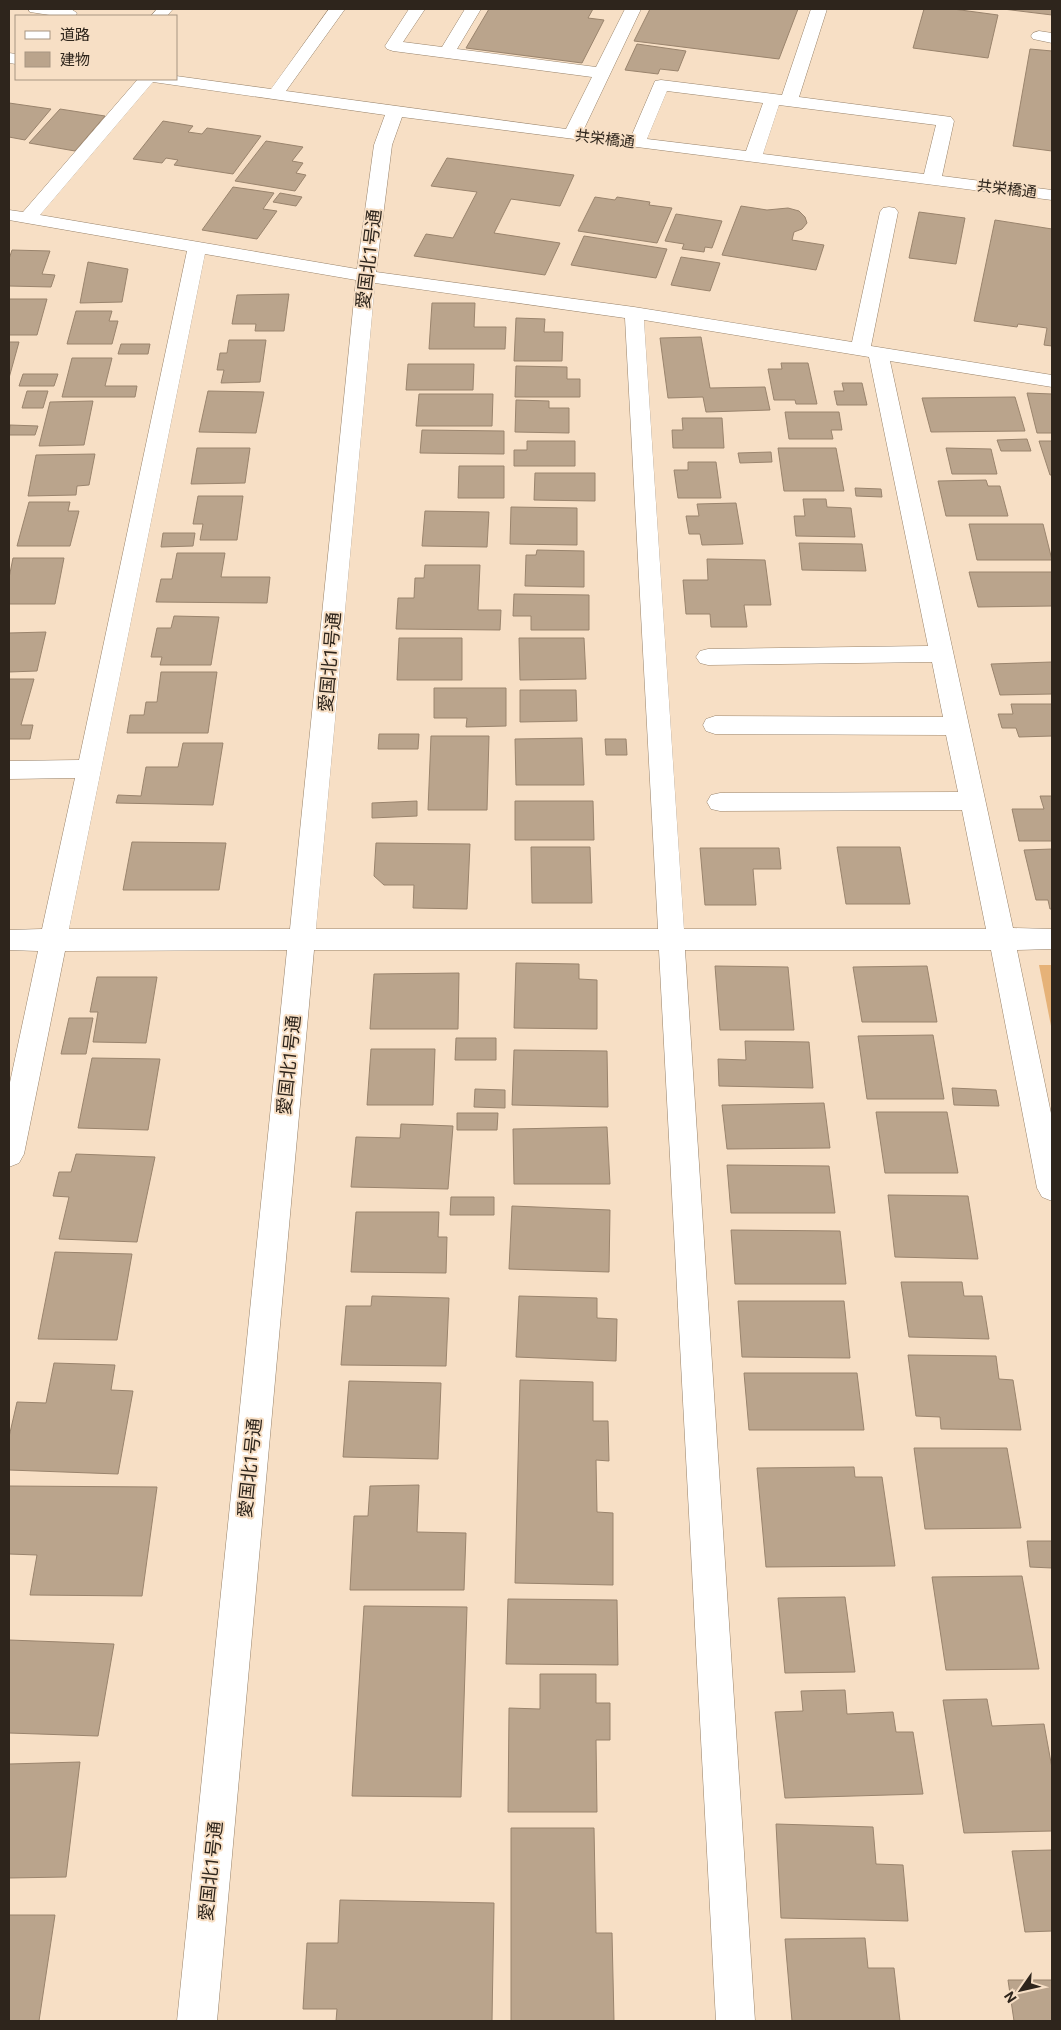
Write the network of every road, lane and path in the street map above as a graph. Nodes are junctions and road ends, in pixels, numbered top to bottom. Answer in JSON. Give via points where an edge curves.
{"nodes":[{"id":1,"x":36,"y":9,"type":"edge"},
{"id":2,"x":338,"y":9,"type":"edge"},
{"id":3,"x":416,"y":9,"type":"edge"},
{"id":4,"x":473,"y":9,"type":"edge"},
{"id":5,"x":633,"y":9,"type":"edge"},
{"id":6,"x":819,"y":9,"type":"edge"},
{"id":7,"x":69,"y":13,"type":"edge"},
{"id":8,"x":447,"y":53,"type":"junction"},
{"id":9,"x":602,"y":73,"type":"junction"},
{"id":10,"x":146,"y":80,"type":"edge"},
{"id":11,"x":166,"y":80,"type":"edge"},
{"id":12,"x":275,"y":95,"type":"junction"},
{"id":13,"x":781,"y":100,"type":"junction"},
{"id":14,"x":395,"y":112,"type":"junction"},
{"id":15,"x":572,"y":135,"type":"junction"},
{"id":16,"x":637,"y":143,"type":"junction"},
{"id":17,"x":753,"y":157,"type":"junction"},
{"id":18,"x":932,"y":180,"type":"junction"},
{"id":19,"x":1052,"y":195,"type":"edge"},
{"id":20,"x":889,"y":212,"type":"dead end"},
{"id":21,"x":18,"y":217,"type":"edge"},
{"id":22,"x":198,"y":249,"type":"junction"},
{"id":23,"x":366,"y":276,"type":"junction"},
{"id":24,"x":634,"y":313,"type":"junction"},
{"id":25,"x":869,"y":352,"type":"junction"},
{"id":26,"x":1052,"y":381,"type":"edge"},
{"id":27,"x":942,"y":654,"type":"junction"},
{"id":28,"x":708,"y":657,"type":"dead end"},
{"id":29,"x":715,"y":725,"type":"dead end"},
{"id":30,"x":957,"y":726,"type":"junction"},
{"id":31,"x":89,"y":769,"type":"junction"},
{"id":32,"x":9,"y":770,"type":"edge"},
{"id":33,"x":973,"y":801,"type":"junction"},
{"id":34,"x":720,"y":802,"type":"dead end"},
{"id":35,"x":672,"y":939,"type":"junction"},
{"id":36,"x":1052,"y":939,"type":"edge"},
{"id":37,"x":9,"y":940,"type":"edge"},
{"id":38,"x":53,"y":940,"type":"junction"},
{"id":39,"x":302,"y":940,"type":"junction"},
{"id":40,"x":1002,"y":940,"type":"junction"},
{"id":41,"x":9,"y":1154,"type":"edge"},
{"id":42,"x":1052,"y":1188,"type":"edge"},
{"id":43,"x":197,"y":2021,"type":"edge"},
{"id":44,"x":736,"y":2021,"type":"edge"}],
"edges":[{"from":1,"to":7,"type":"street"},
{"from":2,"to":12,"type":"street"},
{"from":3,"to":8,"type":"street","via":[[393,46]]},
{"from":4,"to":8,"type":"street"},
{"from":5,"to":9,"type":"street"},
{"from":6,"to":13,"type":"street"},
{"from":8,"to":9,"type":"street"},
{"from":9,"to":15,"type":"street"},
{"from":10,"to":21,"type":"street"},
{"from":11,"to":12,"type":"street","name":"共栄橋通"},
{"from":12,"to":14,"type":"street","name":"共栄橋通"},
{"from":13,"to":16,"type":"street","via":[[661,85]]},
{"from":13,"to":17,"type":"street"},
{"from":13,"to":18,"type":"street","via":[[945,121]]},
{"from":14,"to":15,"type":"street","name":"共栄橋通"},
{"from":14,"to":23,"type":"street","name":"愛国北1号通","via":[[383,145]]},
{"from":15,"to":16,"type":"street","name":"共栄橋通"},
{"from":16,"to":17,"type":"street","name":"共栄橋通"},
{"from":17,"to":18,"type":"street","name":"共栄橋通"},
{"from":18,"to":19,"type":"street","name":"共栄橋通"},
{"from":20,"to":25,"type":"street"},
{"from":21,"to":22,"type":"street"},
{"from":22,"to":23,"type":"street"},
{"from":22,"to":31,"type":"street"},
{"from":23,"to":24,"type":"street"},
{"from":23,"to":39,"type":"street","name":"愛国北1号通"},
{"from":24,"to":25,"type":"street"},
{"from":24,"to":35,"type":"street"},
{"from":25,"to":26,"type":"street"},
{"from":25,"to":27,"type":"street"},
{"from":27,"to":28,"type":"street"},
{"from":27,"to":30,"type":"street"},
{"from":29,"to":30,"type":"street"},
{"from":30,"to":33,"type":"street"},
{"from":31,"to":32,"type":"street"},
{"from":31,"to":38,"type":"street"},
{"from":33,"to":34,"type":"street"},
{"from":33,"to":40,"type":"street"},
{"from":35,"to":39,"type":"street"},
{"from":35,"to":40,"type":"street"},
{"from":35,"to":44,"type":"street"},
{"from":36,"to":40,"type":"street"},
{"from":37,"to":38,"type":"street"},
{"from":38,"to":39,"type":"street"},
{"from":38,"to":41,"type":"street"},
{"from":39,"to":43,"type":"street","name":"愛国北1号通"},
{"from":40,"to":42,"type":"street"}]}
